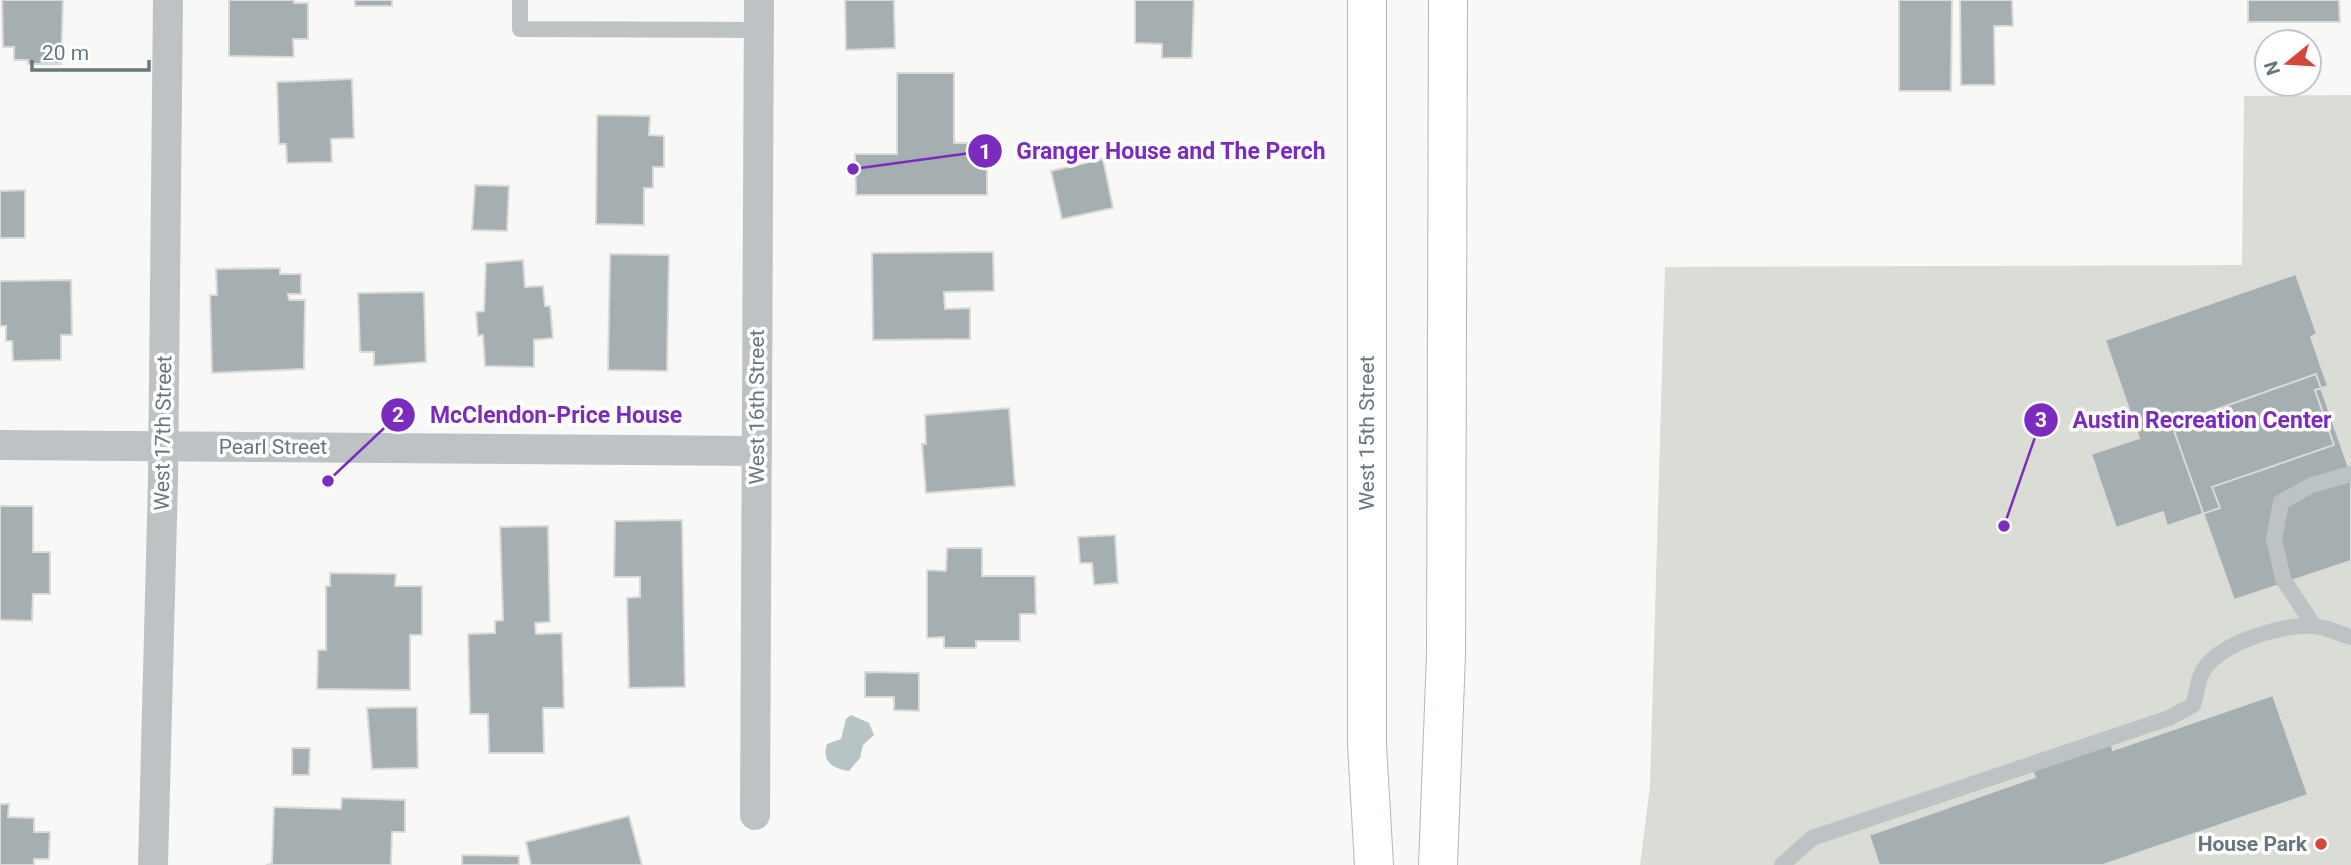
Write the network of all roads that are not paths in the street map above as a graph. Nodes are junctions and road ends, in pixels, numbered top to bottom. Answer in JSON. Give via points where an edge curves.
{"nodes":[{"id":1,"x":168,"y":0,"type":"edge"},
{"id":2,"x":520,"y":0,"type":"edge"},
{"id":3,"x":759,"y":0,"type":"edge"},
{"id":4,"x":1367,"y":0,"type":"edge"},
{"id":5,"x":1448,"y":0,"type":"edge"},
{"id":6,"x":758,"y":30,"type":"junction"},
{"id":7,"x":0,"y":445,"type":"edge"},
{"id":8,"x":164,"y":446,"type":"junction"},
{"id":9,"x":757,"y":451,"type":"junction"},
{"id":10,"x":2351,"y":474,"type":"edge"},
{"id":11,"x":2314,"y":626,"type":"junction"},
{"id":12,"x":2351,"y":638,"type":"edge"},
{"id":13,"x":1446,"y":654,"type":"junction"},
{"id":14,"x":1367,"y":745,"type":"junction"},
{"id":15,"x":755,"y":815,"type":"dead end"},
{"id":16,"x":153,"y":865,"type":"edge"},
{"id":17,"x":1356,"y":865,"type":"edge"},
{"id":18,"x":1374,"y":865,"type":"edge"},
{"id":19,"x":1438,"y":865,"type":"edge"},
{"id":20,"x":1463,"y":865,"type":"edge"},
{"id":21,"x":1782,"y":865,"type":"edge"}],
"edges":[{"from":1,"to":8,"type":"street","name":"West 17th Street"},
{"from":2,"to":6,"type":"lane","via":[[520,29]]},
{"from":3,"to":6,"type":"street","name":"West 16th Street"},
{"from":4,"to":14,"type":"main road","name":"West 15th Street"},
{"from":5,"to":13,"type":"main road"},
{"from":6,"to":9,"type":"street","name":"West 16th Street"},
{"from":7,"to":8,"type":"street","name":"Pearl Street"},
{"from":8,"to":9,"type":"street","name":"Pearl Street"},
{"from":8,"to":16,"type":"street","name":"West 17th Street"},
{"from":9,"to":15,"type":"street","name":"West 16th Street"},
{"from":10,"to":11,"type":"lane","via":[[2312,485],[2281,502],[2274,539],[2283,579]]},
{"from":11,"to":12,"type":"lane"},
{"from":11,"to":21,"type":"lane","via":[[2278,630],[2229,646],[2202,673],[2193,705],[2169,718],[1812,838]]},
{"from":13,"to":19,"type":"main road"},
{"from":13,"to":20,"type":"main road"},
{"from":14,"to":17,"type":"main road"},
{"from":14,"to":18,"type":"main road","name":"West 15th Street"}]}
